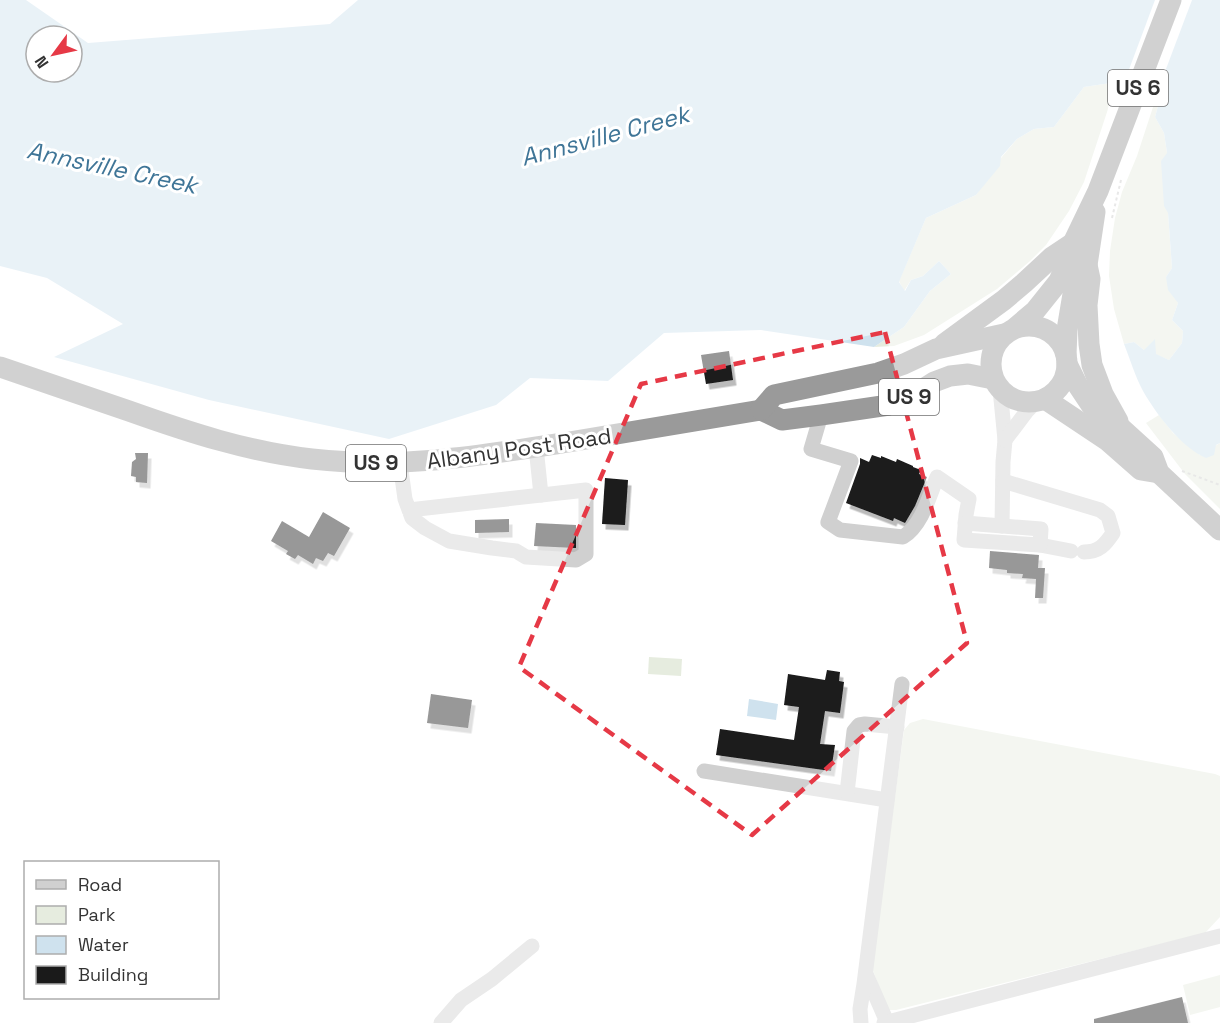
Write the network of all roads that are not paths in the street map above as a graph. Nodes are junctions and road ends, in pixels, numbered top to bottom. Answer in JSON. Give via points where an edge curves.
{"nodes":[{"id":1,"x":1171,"y":0,"type":"edge"},
{"id":2,"x":1101,"y":184,"type":"junction"},
{"id":3,"x":1073,"y":243,"type":"junction"},
{"id":4,"x":1087,"y":266,"type":"junction"},
{"id":5,"x":1010,"y":331,"type":"junction"},
{"id":6,"x":936,"y":350,"type":"junction"},
{"id":7,"x":1067,"y":360,"type":"junction"},
{"id":8,"x":0,"y":367,"type":"edge"},
{"id":9,"x":997,"y":384,"type":"junction"},
{"id":10,"x":1041,"y":400,"type":"junction"},
{"id":11,"x":761,"y":410,"type":"junction"},
{"id":12,"x":821,"y":415,"type":"junction"},
{"id":13,"x":1120,"y":427,"type":"junction"},
{"id":14,"x":1005,"y":440,"type":"junction"},
{"id":15,"x":536,"y":447,"type":"junction"},
{"id":16,"x":400,"y":463,"type":"junction"},
{"id":17,"x":1159,"y":473,"type":"junction"},
{"id":18,"x":1003,"y":481,"type":"junction"},
{"id":19,"x":541,"y":495,"type":"junction"},
{"id":20,"x":409,"y":510,"type":"junction"},
{"id":21,"x":1220,"y":530,"type":"edge"},
{"id":22,"x":998,"y":532,"type":"junction"},
{"id":23,"x":902,"y":684,"type":"dead end"},
{"id":24,"x":897,"y":727,"type":"junction"},
{"id":25,"x":704,"y":771,"type":"dead end"},
{"id":26,"x":847,"y":793,"type":"junction"},
{"id":27,"x":887,"y":800,"type":"junction"},
{"id":28,"x":1220,"y":936,"type":"edge"},
{"id":29,"x":532,"y":946,"type":"dead end"},
{"id":30,"x":866,"y":974,"type":"junction"},
{"id":31,"x":886,"y":1022,"type":"edge"},
{"id":32,"x":441,"y":1023,"type":"edge"},
{"id":33,"x":861,"y":1023,"type":"edge"}],
"edges":[{"from":1,"to":2,"type":"highway","number":"US 6"},
{"from":2,"to":3,"type":"highway","number":"US 6"},
{"from":2,"to":4,"type":"highway","number":"US 6"},
{"from":3,"to":5,"type":"highway","number":"US 6","via":[[1059,281],[1035,311]]},
{"from":3,"to":6,"type":"highway","number":"US 6"},
{"from":4,"to":7,"type":"highway","number":"US 6","via":[[1076,276],[1067,330]]},
{"from":4,"to":13,"type":"highway","number":"US 6","via":[[1092,366]]},
{"from":5,"to":6,"type":"highway","name":"Albany Post Road"},
{"from":5,"to":7,"type":"highway","via":[[1027,327],[1052,334]]},
{"from":5,"to":9,"type":"highway","number":"US 6","via":[[992,355],[991,367]]},
{"from":6,"to":11,"type":"highway","name":"Albany Post Road","number":"US 9","via":[[878,373],[774,396]]},
{"from":7,"to":10,"type":"highway","number":"US 6","via":[[1064,382]]},
{"from":7,"to":13,"type":"highway","number":"US 6","via":[[1091,405]]},
{"from":8,"to":16,"type":"highway","name":"Albany Post Road","number":"US 9","via":[[242,446],[310,459]]},
{"from":9,"to":10,"type":"highway","number":"US 9","via":[[1009,397]]},
{"from":9,"to":12,"type":"highway","name":"Albany Post Road","number":"US 9","via":[[968,374],[950,376],[889,405]]},
{"from":9,"to":14,"type":"street"},
{"from":10,"to":14,"type":"street","via":[[1027,411]]},
{"from":10,"to":17,"type":"highway","number":"US 6","via":[[1108,441],[1140,470]]},
{"from":11,"to":12,"type":"highway","name":"Albany Post Road","number":"US 9","via":[[782,420]]},
{"from":11,"to":15,"type":"highway","name":"Albany Post Road","number":"US 9"},
{"from":12,"to":22,"type":"street","via":[[811,449],[851,461],[828,522],[840,530],[903,537],[918,522],[937,477],[969,500]]},
{"from":13,"to":17,"type":"highway","number":"US 6","via":[[1153,457]]},
{"from":14,"to":18,"type":"street"},
{"from":15,"to":16,"type":"highway","name":"Albany Post Road","number":"US 9"},
{"from":15,"to":19,"type":"street"},
{"from":16,"to":20,"type":"street"},
{"from":17,"to":21,"type":"highway","number":"US 6"},
{"from":18,"to":22,"type":"street"},
{"from":18,"to":22,"type":"street","via":[[1100,510],[1108,516],[1113,533],[1097,551],[1078,551]]},
{"from":19,"to":20,"type":"street"},
{"from":19,"to":20,"type":"street","via":[[586,490],[586,554],[576,560],[526,557],[516,550],[449,541],[412,518]]},
{"from":23,"to":24,"type":"street"},
{"from":24,"to":26,"type":"street","via":[[865,724],[854,731]]},
{"from":24,"to":27,"type":"street"},
{"from":25,"to":26,"type":"street"},
{"from":26,"to":27,"type":"street"},
{"from":27,"to":30,"type":"street"},
{"from":28,"to":31,"type":"street"},
{"from":29,"to":32,"type":"street","via":[[461,1000]]},
{"from":30,"to":31,"type":"street"},
{"from":30,"to":33,"type":"street"}]}
